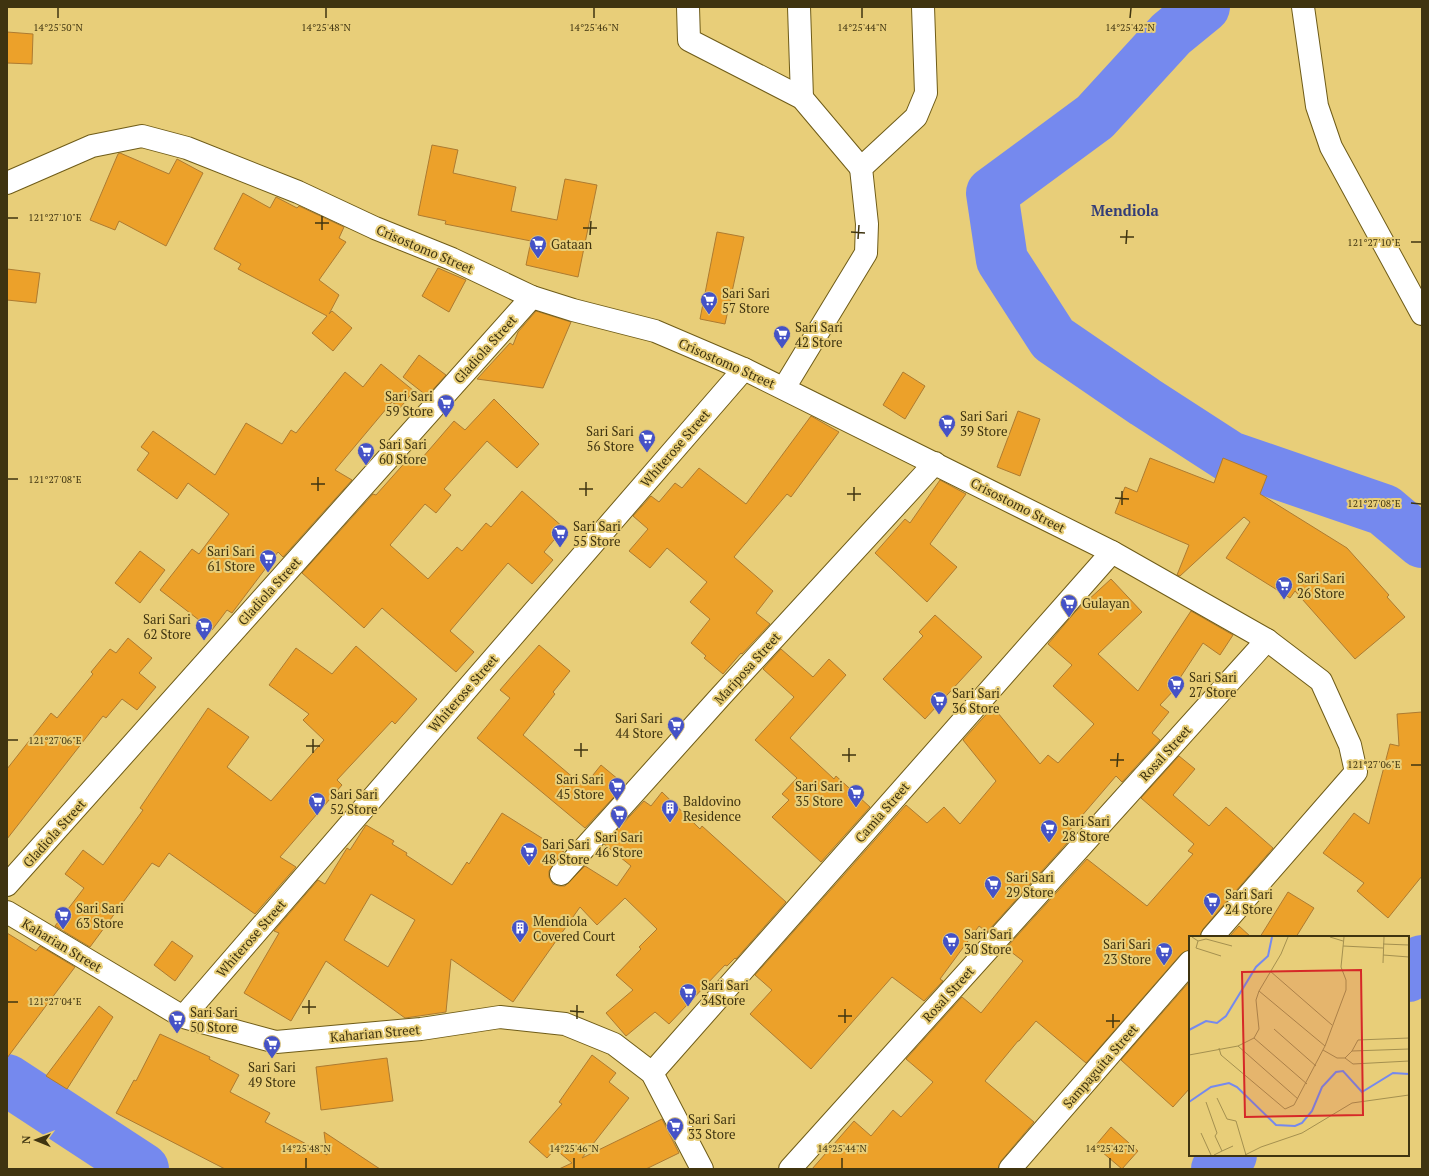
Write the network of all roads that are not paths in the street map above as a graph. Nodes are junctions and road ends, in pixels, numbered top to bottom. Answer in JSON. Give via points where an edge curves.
{"nodes":[{"id":1,"x":688,"y":7,"type":"edge"},
{"id":2,"x":799,"y":7,"type":"edge"},
{"id":3,"x":923,"y":7,"type":"edge"},
{"id":4,"x":1303,"y":7,"type":"edge"},
{"id":5,"x":802,"y":98,"type":"junction"},
{"id":6,"x":861,"y":168,"type":"junction"},
{"id":7,"x":7,"y":184,"type":"edge"},
{"id":8,"x":532,"y":297,"type":"junction"},
{"id":9,"x":1422,"y":314,"type":"edge"},
{"id":10,"x":744,"y":369,"type":"junction"},
{"id":11,"x":784,"y":388,"type":"junction"},
{"id":12,"x":935,"y":463,"type":"junction"},
{"id":13,"x":1112,"y":552,"type":"junction"},
{"id":14,"x":1267,"y":640,"type":"junction"},
{"id":15,"x":561,"y":874,"type":"dead end"},
{"id":16,"x":7,"y":885,"type":"edge"},
{"id":17,"x":7,"y":912,"type":"edge"},
{"id":18,"x":1213,"y":936,"type":"edge"},
{"id":19,"x":1189,"y":963,"type":"edge"},
{"id":20,"x":183,"y":1016,"type":"junction"},
{"id":21,"x":652,"y":1073,"type":"junction"},
{"id":22,"x":702,"y":1169,"type":"edge"},
{"id":23,"x":790,"y":1169,"type":"edge"},
{"id":24,"x":1010,"y":1169,"type":"edge"}],
"edges":[{"from":1,"to":5,"type":"street","via":[[689,40]]},
{"from":2,"to":5,"type":"street"},
{"from":3,"to":6,"type":"street","via":[[926,93],[916,117]]},
{"from":4,"to":9,"type":"street","via":[[1317,106],[1331,146]]},
{"from":5,"to":6,"type":"street"},
{"from":6,"to":11,"type":"street","via":[[867,224],[866,253]]},
{"from":7,"to":8,"type":"street","name":"Crisostomo Street","via":[[92,146],[142,136],[187,148],[298,192]]},
{"from":8,"to":10,"type":"street","name":"Crisostomo Street","via":[[655,331]]},
{"from":8,"to":16,"type":"street","name":"Gladiola Street"},
{"from":10,"to":11,"type":"street","name":"Crisostomo Street"},
{"from":10,"to":20,"type":"street","name":"Whiterose Street"},
{"from":11,"to":12,"type":"street","name":"Crisostomo Street"},
{"from":12,"to":13,"type":"street","name":"Crisostomo Street"},
{"from":12,"to":15,"type":"street","name":"Mariposa Street"},
{"from":13,"to":14,"type":"street","name":"Crisostomo Street"},
{"from":13,"to":21,"type":"street","name":"Camia Street"},
{"from":14,"to":18,"type":"street","name":"Crisostomo Street","via":[[1321,681],[1350,745],[1356,772]]},
{"from":14,"to":23,"type":"street","name":"Rosal Street"},
{"from":17,"to":20,"type":"street","name":"Kaharian Street"},
{"from":19,"to":24,"type":"street","name":"Sampaguita Street"},
{"from":20,"to":21,"type":"street","name":"Kaharian Street","via":[[276,1042],[421,1029],[500,1017],[565,1024],[614,1044]]},
{"from":21,"to":22,"type":"street","name":"Kaharian Street"}]}
